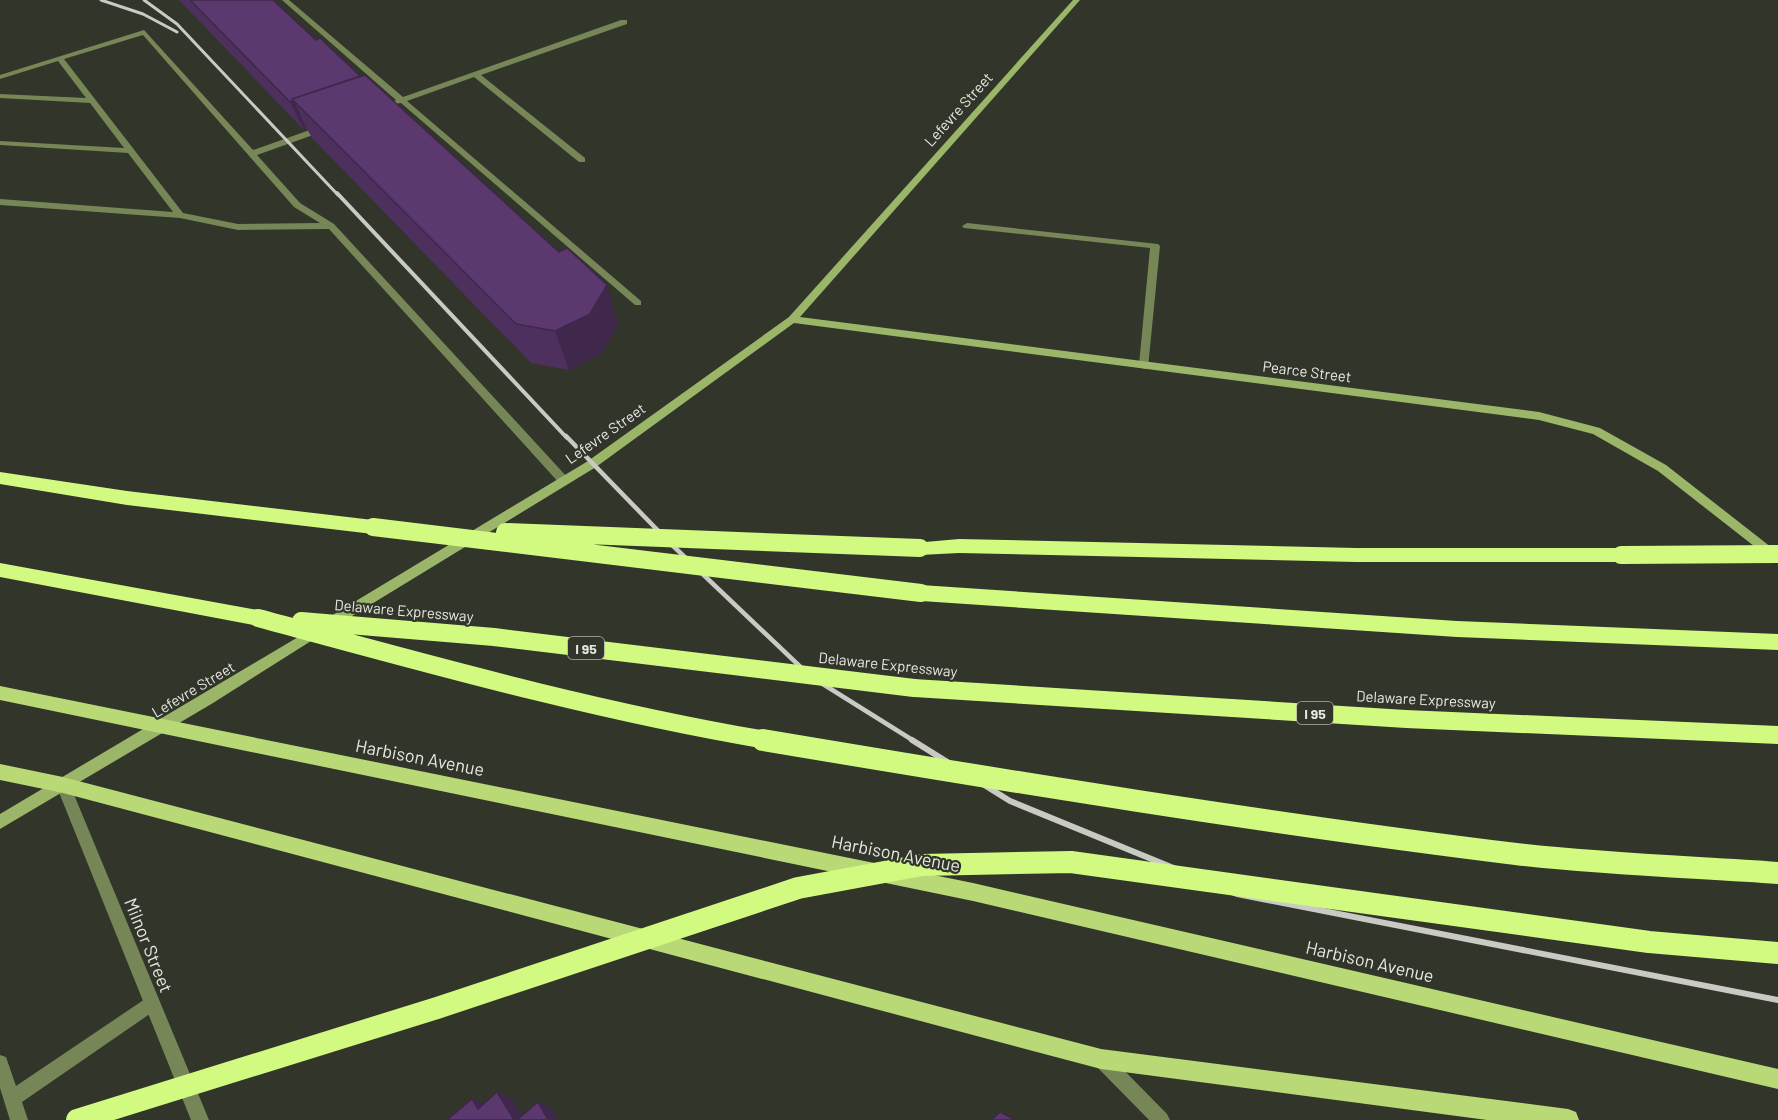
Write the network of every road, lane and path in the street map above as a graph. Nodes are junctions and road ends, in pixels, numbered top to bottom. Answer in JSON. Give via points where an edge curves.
{"nodes":[{"id":1,"x":285,"y":0,"type":"edge"},
{"id":2,"x":1077,"y":0,"type":"edge"},
{"id":3,"x":624,"y":22,"type":"dead end"},
{"id":4,"x":59,"y":58,"type":"junction"},
{"id":5,"x":475,"y":74,"type":"junction"},
{"id":6,"x":0,"y":77,"type":"edge"},
{"id":7,"x":0,"y":96,"type":"edge"},
{"id":8,"x":402,"y":100,"type":"junction"},
{"id":9,"x":92,"y":101,"type":"junction"},
{"id":10,"x":391,"y":104,"type":"edge"},
{"id":11,"x":328,"y":126,"type":"edge"},
{"id":12,"x":0,"y":143,"type":"edge"},
{"id":13,"x":131,"y":151,"type":"junction"},
{"id":14,"x":251,"y":154,"type":"junction"},
{"id":15,"x":582,"y":160,"type":"dead end"},
{"id":16,"x":0,"y":202,"type":"edge"},
{"id":17,"x":180,"y":215,"type":"junction"},
{"id":18,"x":331,"y":226,"type":"junction"},
{"id":19,"x":967,"y":226,"type":"dead end"},
{"id":20,"x":638,"y":303,"type":"dead end"},
{"id":21,"x":792,"y":319,"type":"junction"},
{"id":22,"x":1144,"y":365,"type":"junction"},
{"id":23,"x":0,"y":478,"type":"edge"},
{"id":24,"x":564,"y":481,"type":"junction"},
{"id":25,"x":373,"y":527,"type":"junction"},
{"id":26,"x":1778,"y":557,"type":"edge"},
{"id":27,"x":0,"y":570,"type":"edge"},
{"id":28,"x":258,"y":618,"type":"junction"},
{"id":29,"x":1778,"y":642,"type":"edge"},
{"id":30,"x":0,"y":693,"type":"edge"},
{"id":31,"x":161,"y":727,"type":"junction"},
{"id":32,"x":1778,"y":735,"type":"edge"},
{"id":33,"x":0,"y":772,"type":"edge"},
{"id":34,"x":63,"y":785,"type":"junction"},
{"id":35,"x":0,"y":822,"type":"edge"},
{"id":36,"x":1778,"y":873,"type":"edge"},
{"id":37,"x":1778,"y":953,"type":"edge"},
{"id":38,"x":151,"y":1002,"type":"junction"},
{"id":39,"x":1101,"y":1059,"type":"junction"},
{"id":40,"x":0,"y":1063,"type":"edge"},
{"id":41,"x":1778,"y":1079,"type":"edge"},
{"id":42,"x":12,"y":1099,"type":"junction"},
{"id":43,"x":19,"y":1120,"type":"edge"},
{"id":44,"x":77,"y":1120,"type":"edge"},
{"id":45,"x":200,"y":1120,"type":"edge"},
{"id":46,"x":1161,"y":1120,"type":"edge"},
{"id":47,"x":1568,"y":1120,"type":"edge"}],
"edges":[{"from":1,"to":8,"type":"street"},
{"from":2,"to":21,"type":"street","name":"Lefevre Street"},
{"from":3,"to":5,"type":"street"},
{"from":4,"to":6,"type":"street"},
{"from":4,"to":9,"type":"street"},
{"from":4,"to":14,"type":"street","via":[[144,32]]},
{"from":5,"to":8,"type":"street"},
{"from":5,"to":15,"type":"street"},
{"from":7,"to":9,"type":"street"},
{"from":8,"to":10,"type":"street"},
{"from":8,"to":20,"type":"street"},
{"from":9,"to":13,"type":"street"},
{"from":11,"to":14,"type":"street"},
{"from":12,"to":13,"type":"street"},
{"from":13,"to":17,"type":"street"},
{"from":14,"to":18,"type":"street","via":[[297,205]]},
{"from":16,"to":17,"type":"street"},
{"from":17,"to":18,"type":"street","via":[[238,227]]},
{"from":18,"to":24,"type":"street"},
{"from":19,"to":22,"type":"street","via":[[1155,246]]},
{"from":21,"to":22,"type":"street","name":"Pearce Street"},
{"from":21,"to":24,"type":"street","name":"Lefevre Street"},
{"from":22,"to":26,"type":"street","name":"Pearce Street","via":[[1539,416],[1596,431],[1662,468]]},
{"from":23,"to":25,"type":"highway","via":[[127,498]]},
{"from":24,"to":31,"type":"street","name":"Lefevre Street"},
{"from":25,"to":26,"type":"highway","bridge":true,"via":[[920,548]]},
{"from":25,"to":29,"type":"highway","bridge":true,"via":[[921,593],[1664,640]]},
{"from":27,"to":28,"type":"highway","name":"Delaware Expressway","number":"I 95"},
{"from":28,"to":32,"type":"highway","name":"Delaware Expressway","number":"I 95","bridge":true,"via":[[494,637],[914,688],[1406,719]]},
{"from":28,"to":36,"type":"highway","bridge":true,"via":[[496,683],[688,727],[1000,781],[1519,854]]},
{"from":30,"to":31,"type":"main road","name":"Harbison Avenue"},
{"from":31,"to":34,"type":"street","name":"Lefevre Street"},
{"from":31,"to":41,"type":"main road","name":"Harbison Avenue","via":[[973,892]]},
{"from":33,"to":34,"type":"main road"},
{"from":34,"to":35,"type":"street","name":"Lefevre Street"},
{"from":34,"to":38,"type":"street","name":"Milnor Street"},
{"from":34,"to":39,"type":"main road"},
{"from":37,"to":44,"type":"highway","bridge":true,"via":[[1614,937],[1071,862],[922,865],[798,888],[437,1008]]},
{"from":38,"to":42,"type":"street"},
{"from":38,"to":45,"type":"street","name":"Milnor Street"},
{"from":39,"to":46,"type":"street"},
{"from":39,"to":47,"type":"main road"},
{"from":40,"to":42,"type":"street"},
{"from":42,"to":43,"type":"street"}]}
